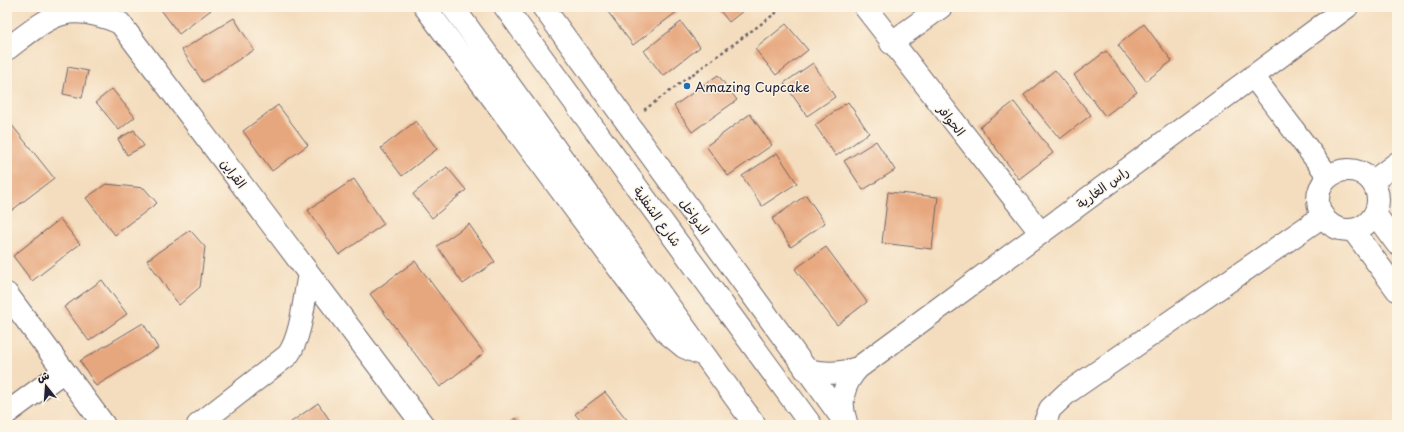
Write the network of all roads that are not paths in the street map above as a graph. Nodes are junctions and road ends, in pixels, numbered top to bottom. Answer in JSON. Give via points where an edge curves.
{"nodes":[{"id":1,"x":425,"y":7,"type":"edge"},
{"id":2,"x":453,"y":7,"type":"edge"},
{"id":3,"x":505,"y":7,"type":"edge"},
{"id":4,"x":543,"y":7,"type":"edge"},
{"id":5,"x":865,"y":7,"type":"edge"},
{"id":6,"x":941,"y":7,"type":"edge"},
{"id":7,"x":1347,"y":7,"type":"edge"},
{"id":8,"x":78,"y":9,"type":"edge"},
{"id":9,"x":891,"y":43,"type":"junction"},
{"id":10,"x":7,"y":49,"type":"edge"},
{"id":11,"x":1253,"y":76,"type":"junction"},
{"id":12,"x":1397,"y":163,"type":"edge"},
{"id":13,"x":1329,"y":177,"type":"junction"},
{"id":14,"x":1373,"y":181,"type":"junction"},
{"id":15,"x":1375,"y":214,"type":"junction"},
{"id":16,"x":1323,"y":216,"type":"junction"},
{"id":17,"x":1353,"y":230,"type":"junction"},
{"id":18,"x":1040,"y":232,"type":"junction"},
{"id":19,"x":1397,"y":244,"type":"edge"},
{"id":20,"x":309,"y":274,"type":"junction"},
{"id":21,"x":1397,"y":290,"type":"edge"},
{"id":22,"x":7,"y":294,"type":"edge"},
{"id":23,"x":16,"y":319,"type":"edge"},
{"id":24,"x":704,"y":355,"type":"junction"},
{"id":25,"x":858,"y":368,"type":"junction"},
{"id":26,"x":805,"y":369,"type":"junction"},
{"id":27,"x":64,"y":371,"type":"junction"},
{"id":28,"x":7,"y":412,"type":"edge"},
{"id":29,"x":753,"y":423,"type":"edge"},
{"id":30,"x":846,"y":424,"type":"edge"},
{"id":31,"x":104,"y":425,"type":"edge"},
{"id":32,"x":198,"y":425,"type":"edge"},
{"id":33,"x":423,"y":425,"type":"edge"},
{"id":34,"x":811,"y":425,"type":"edge"},
{"id":35,"x":1044,"y":425,"type":"edge"}],
"edges":[{"from":1,"to":24,"type":"street","via":[[666,332],[684,347]]},
{"from":2,"to":24,"type":"street"},
{"from":3,"to":34,"type":"street","name":"شارع الشفلية"},
{"from":4,"to":26,"type":"street","name":"الدواخل"},
{"from":5,"to":9,"type":"street","name":"الحوافر"},
{"from":6,"to":9,"type":"street"},
{"from":7,"to":11,"type":"street","name":"راس الغارية"},
{"from":8,"to":10,"type":"street","name":"القراين","via":[[56,14]]},
{"from":8,"to":20,"type":"street","name":"القراين","via":[[120,23]]},
{"from":9,"to":18,"type":"street","name":"الحوافر"},
{"from":11,"to":13,"type":"street"},
{"from":11,"to":18,"type":"street","name":"راس الغارية"},
{"from":12,"to":14,"type":"street"},
{"from":13,"to":14,"type":"street","via":[[1339,171],[1351,170],[1363,173]]},
{"from":13,"to":16,"type":"street","via":[[1318,195]]},
{"from":14,"to":15,"type":"street","via":[[1379,197]]},
{"from":15,"to":17,"type":"street","via":[[1370,221]]},
{"from":15,"to":19,"type":"street"},
{"from":16,"to":17,"type":"street","via":[[1336,228]]},
{"from":16,"to":35,"type":"street","via":[[1067,393],[1050,409]]},
{"from":17,"to":21,"type":"street"},
{"from":18,"to":25,"type":"street","name":"راس الغارية"},
{"from":20,"to":32,"type":"street","via":[[292,349],[282,360]]},
{"from":20,"to":33,"type":"street","name":"القراين"},
{"from":22,"to":23,"type":"street"},
{"from":23,"to":27,"type":"street"},
{"from":24,"to":29,"type":"street"},
{"from":25,"to":26,"type":"street","name":"راس الغارية","via":[[848,372],[826,374]]},
{"from":25,"to":30,"type":"street","name":"راس الغارية","via":[[851,375],[843,393]]},
{"from":26,"to":30,"type":"street","name":"الدواخل"},
{"from":27,"to":28,"type":"street"},
{"from":27,"to":31,"type":"street"}]}
